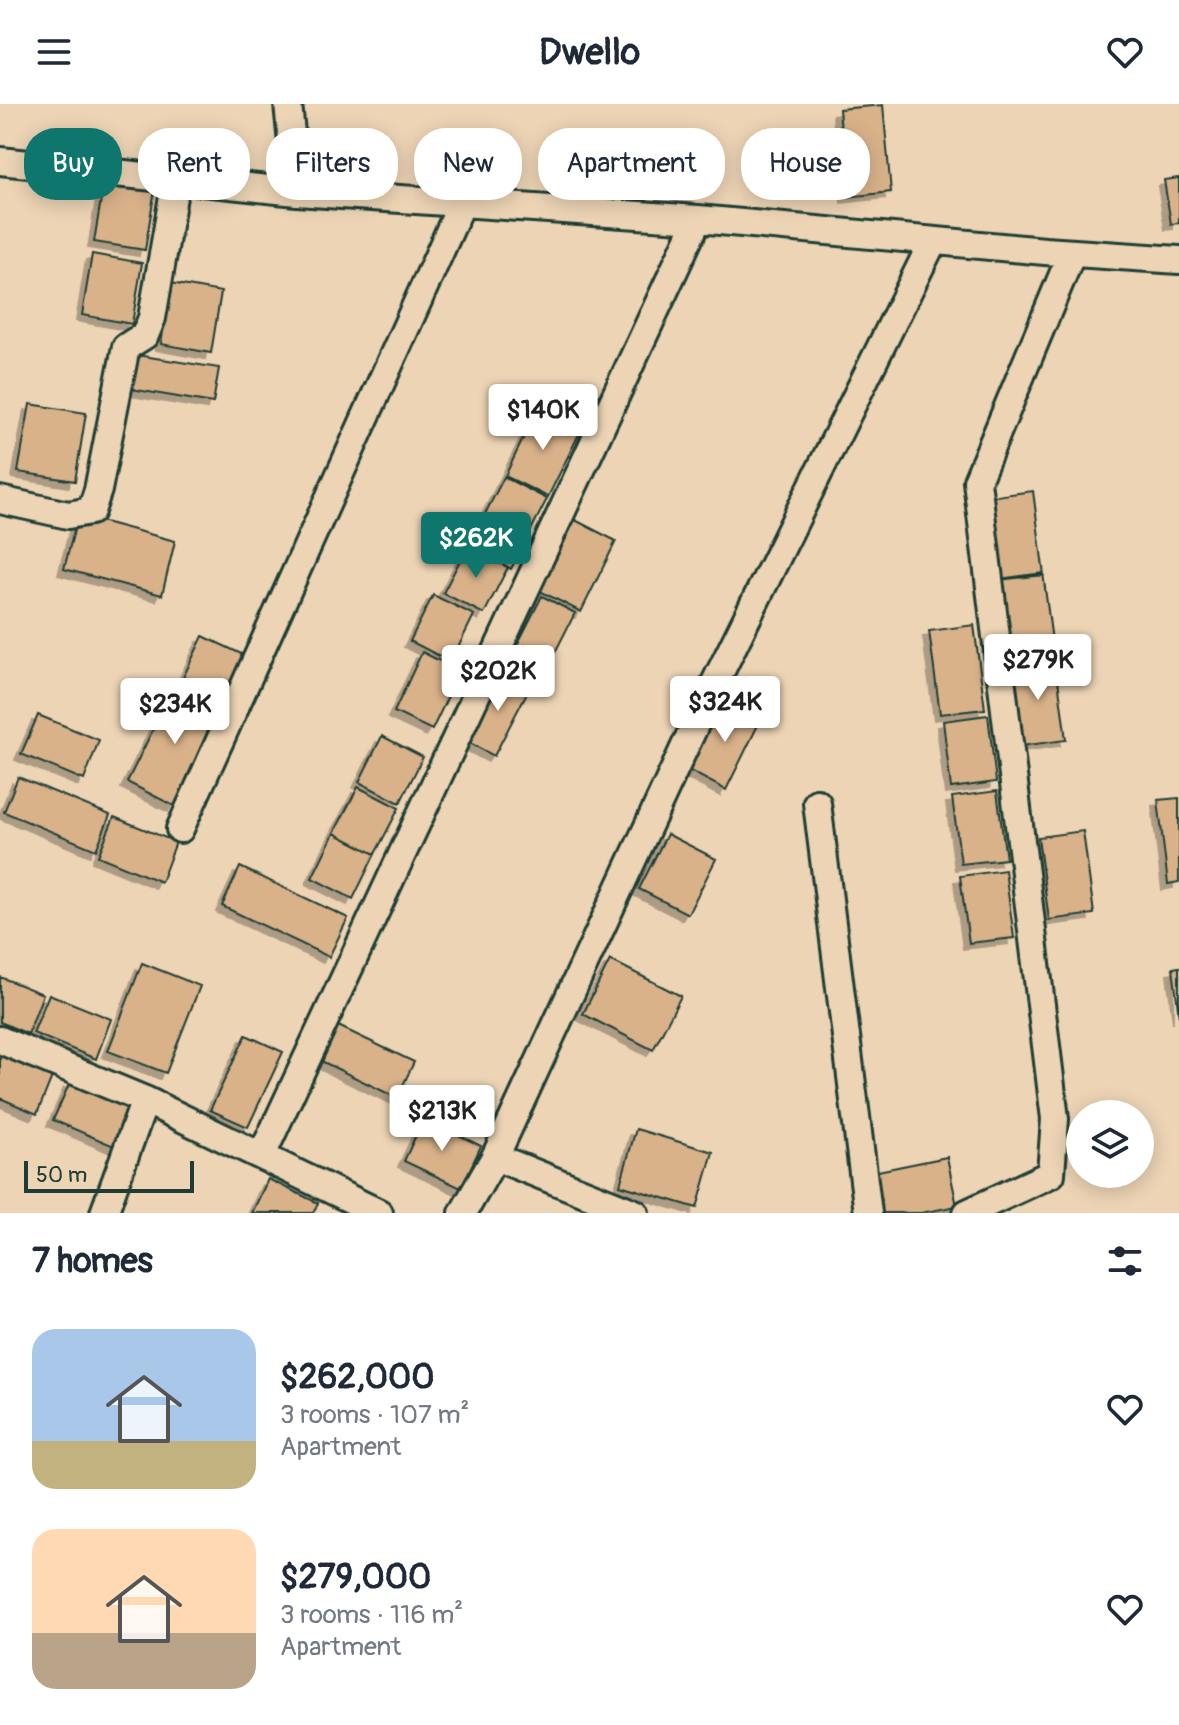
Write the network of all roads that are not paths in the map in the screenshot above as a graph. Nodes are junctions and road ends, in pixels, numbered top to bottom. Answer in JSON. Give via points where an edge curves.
{"nodes":[{"id":1,"x":288,"y":104,"type":"edge"},
{"id":2,"x":290,"y":128,"type":"edge"},
{"id":3,"x":0,"y":161,"type":"edge"},
{"id":4,"x":138,"y":175,"type":"edge"},
{"id":5,"x":398,"y":199,"type":"edge"},
{"id":6,"x":172,"y":200,"type":"edge"},
{"id":7,"x":462,"y":203,"type":"junction"},
{"id":8,"x":698,"y":219,"type":"junction"},
{"id":9,"x":933,"y":241,"type":"junction"},
{"id":10,"x":1072,"y":253,"type":"junction"},
{"id":11,"x":1179,"y":260,"type":"edge"},
{"id":12,"x":0,"y":500,"type":"edge"},
{"id":13,"x":817,"y":803,"type":"dead end"},
{"id":14,"x":180,"y":829,"type":"dead end"},
{"id":15,"x":0,"y":1040,"type":"edge"},
{"id":16,"x":145,"y":1100,"type":"junction"},
{"id":17,"x":262,"y":1155,"type":"junction"},
{"id":18,"x":495,"y":1157,"type":"junction"},
{"id":19,"x":104,"y":1213,"type":"edge"},
{"id":20,"x":379,"y":1213,"type":"edge"},
{"id":21,"x":463,"y":1213,"type":"edge"},
{"id":22,"x":635,"y":1213,"type":"edge"},
{"id":23,"x":868,"y":1213,"type":"edge"},
{"id":24,"x":967,"y":1213,"type":"edge"}],
"edges":[{"from":1,"to":2,"type":"street"},
{"from":3,"to":4,"type":"street"},
{"from":5,"to":7,"type":"street"},
{"from":6,"to":12,"type":"street","via":[[152,318],[145,335],[126,347],[91,511],[68,515]]},
{"from":7,"to":8,"type":"street"},
{"from":7,"to":14,"type":"street"},
{"from":8,"to":9,"type":"street"},
{"from":8,"to":17,"type":"street"},
{"from":9,"to":10,"type":"street"},
{"from":9,"to":18,"type":"street","via":[[706,701]]},
{"from":10,"to":11,"type":"street"},
{"from":10,"to":24,"type":"street","via":[[977,481],[1055,1119],[1051,1174]]},
{"from":13,"to":23,"type":"street"},
{"from":15,"to":16,"type":"street"},
{"from":16,"to":17,"type":"street"},
{"from":16,"to":19,"type":"street"},
{"from":17,"to":20,"type":"street"},
{"from":18,"to":21,"type":"street"},
{"from":18,"to":22,"type":"street"}]}
